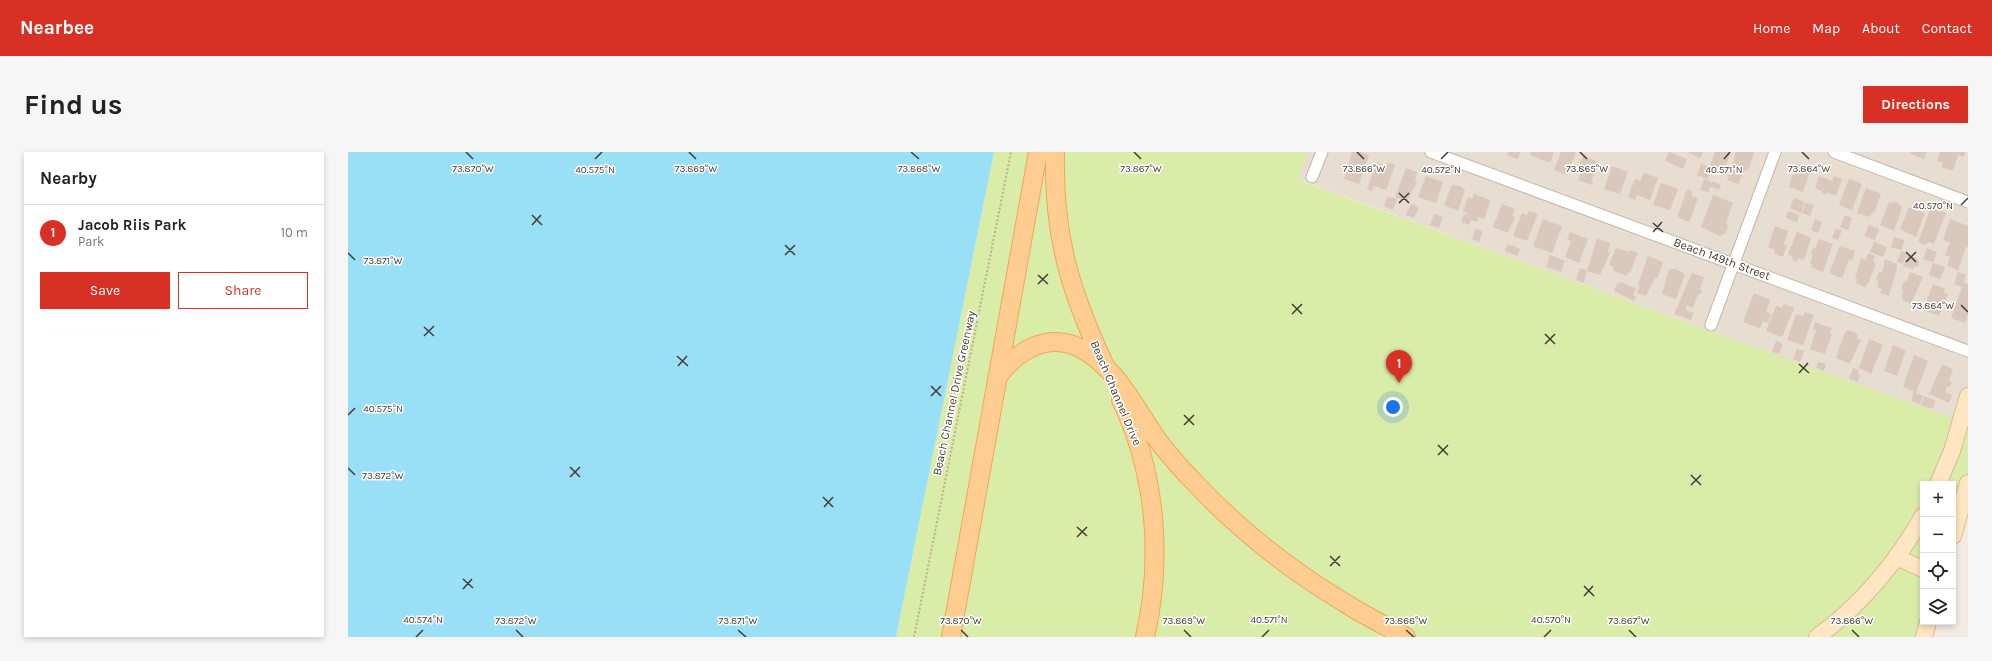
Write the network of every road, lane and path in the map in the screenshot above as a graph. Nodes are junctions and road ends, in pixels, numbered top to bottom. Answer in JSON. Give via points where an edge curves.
{"nodes":[{"id":1,"x":1011,"y":152,"type":"edge"},
{"id":2,"x":1038,"y":152,"type":"edge"},
{"id":3,"x":1055,"y":152,"type":"edge"},
{"id":4,"x":1322,"y":152,"type":"edge"},
{"id":5,"x":1431,"y":152,"type":"edge"},
{"id":6,"x":1775,"y":152,"type":"edge"},
{"id":7,"x":1834,"y":152,"type":"edge"},
{"id":8,"x":1312,"y":177,"type":"dead end"},
{"id":9,"x":1968,"y":202,"type":"edge"},
{"id":10,"x":1734,"y":264,"type":"junction"},
{"id":11,"x":1711,"y":325,"type":"dead end"},
{"id":12,"x":1968,"y":351,"type":"edge"},
{"id":13,"x":1107,"y":370,"type":"junction"},
{"id":14,"x":997,"y":378,"type":"junction"},
{"id":15,"x":1968,"y":396,"type":"edge"},
{"id":16,"x":1939,"y":481,"type":"edge"},
{"id":17,"x":1968,"y":483,"type":"edge"},
{"id":18,"x":1922,"y":517,"type":"edge"},
{"id":19,"x":1956,"y":525,"type":"edge"},
{"id":20,"x":1896,"y":557,"type":"junction"},
{"id":21,"x":1920,"y":568,"type":"edge"},
{"id":22,"x":1927,"y":625,"type":"edge"},
{"id":23,"x":914,"y":637,"type":"edge"},
{"id":24,"x":951,"y":637,"type":"edge"},
{"id":25,"x":1145,"y":637,"type":"edge"},
{"id":26,"x":1406,"y":637,"type":"edge"},
{"id":27,"x":1817,"y":637,"type":"edge"},
{"id":28,"x":1924,"y":637,"type":"edge"}],
"edges":[{"from":1,"to":23,"type":"path","name":"Beach Channel Drive Greenway"},
{"from":2,"to":14,"type":"main road"},
{"from":3,"to":13,"type":"main road","name":"Beach Channel Drive","via":[[1056,209],[1065,262],[1081,310]]},
{"from":4,"to":8,"type":"street"},
{"from":5,"to":10,"type":"street","name":"Beach 149th Street"},
{"from":6,"to":10,"type":"street"},
{"from":7,"to":9,"type":"street"},
{"from":10,"to":11,"type":"street"},
{"from":10,"to":12,"type":"street","name":"Beach 149th Street"},
{"from":13,"to":14,"type":"main road","via":[[1080,348],[1053,343],[1026,350],[1010,362]]},
{"from":13,"to":25,"type":"main road","name":"Beach Channel Drive","via":[[1134,430],[1150,490],[1155,560],[1151,609]]},
{"from":13,"to":26,"type":"main road","via":[[1168,453],[1228,515],[1272,553],[1309,580],[1356,610]]},
{"from":14,"to":24,"type":"main road"},
{"from":15,"to":16,"type":"street","via":[[1954,445]]},
{"from":17,"to":19,"type":"street"},
{"from":18,"to":20,"type":"street"},
{"from":20,"to":21,"type":"street"},
{"from":20,"to":27,"type":"street","via":[[1850,610]]},
{"from":22,"to":28,"type":"street"}]}
